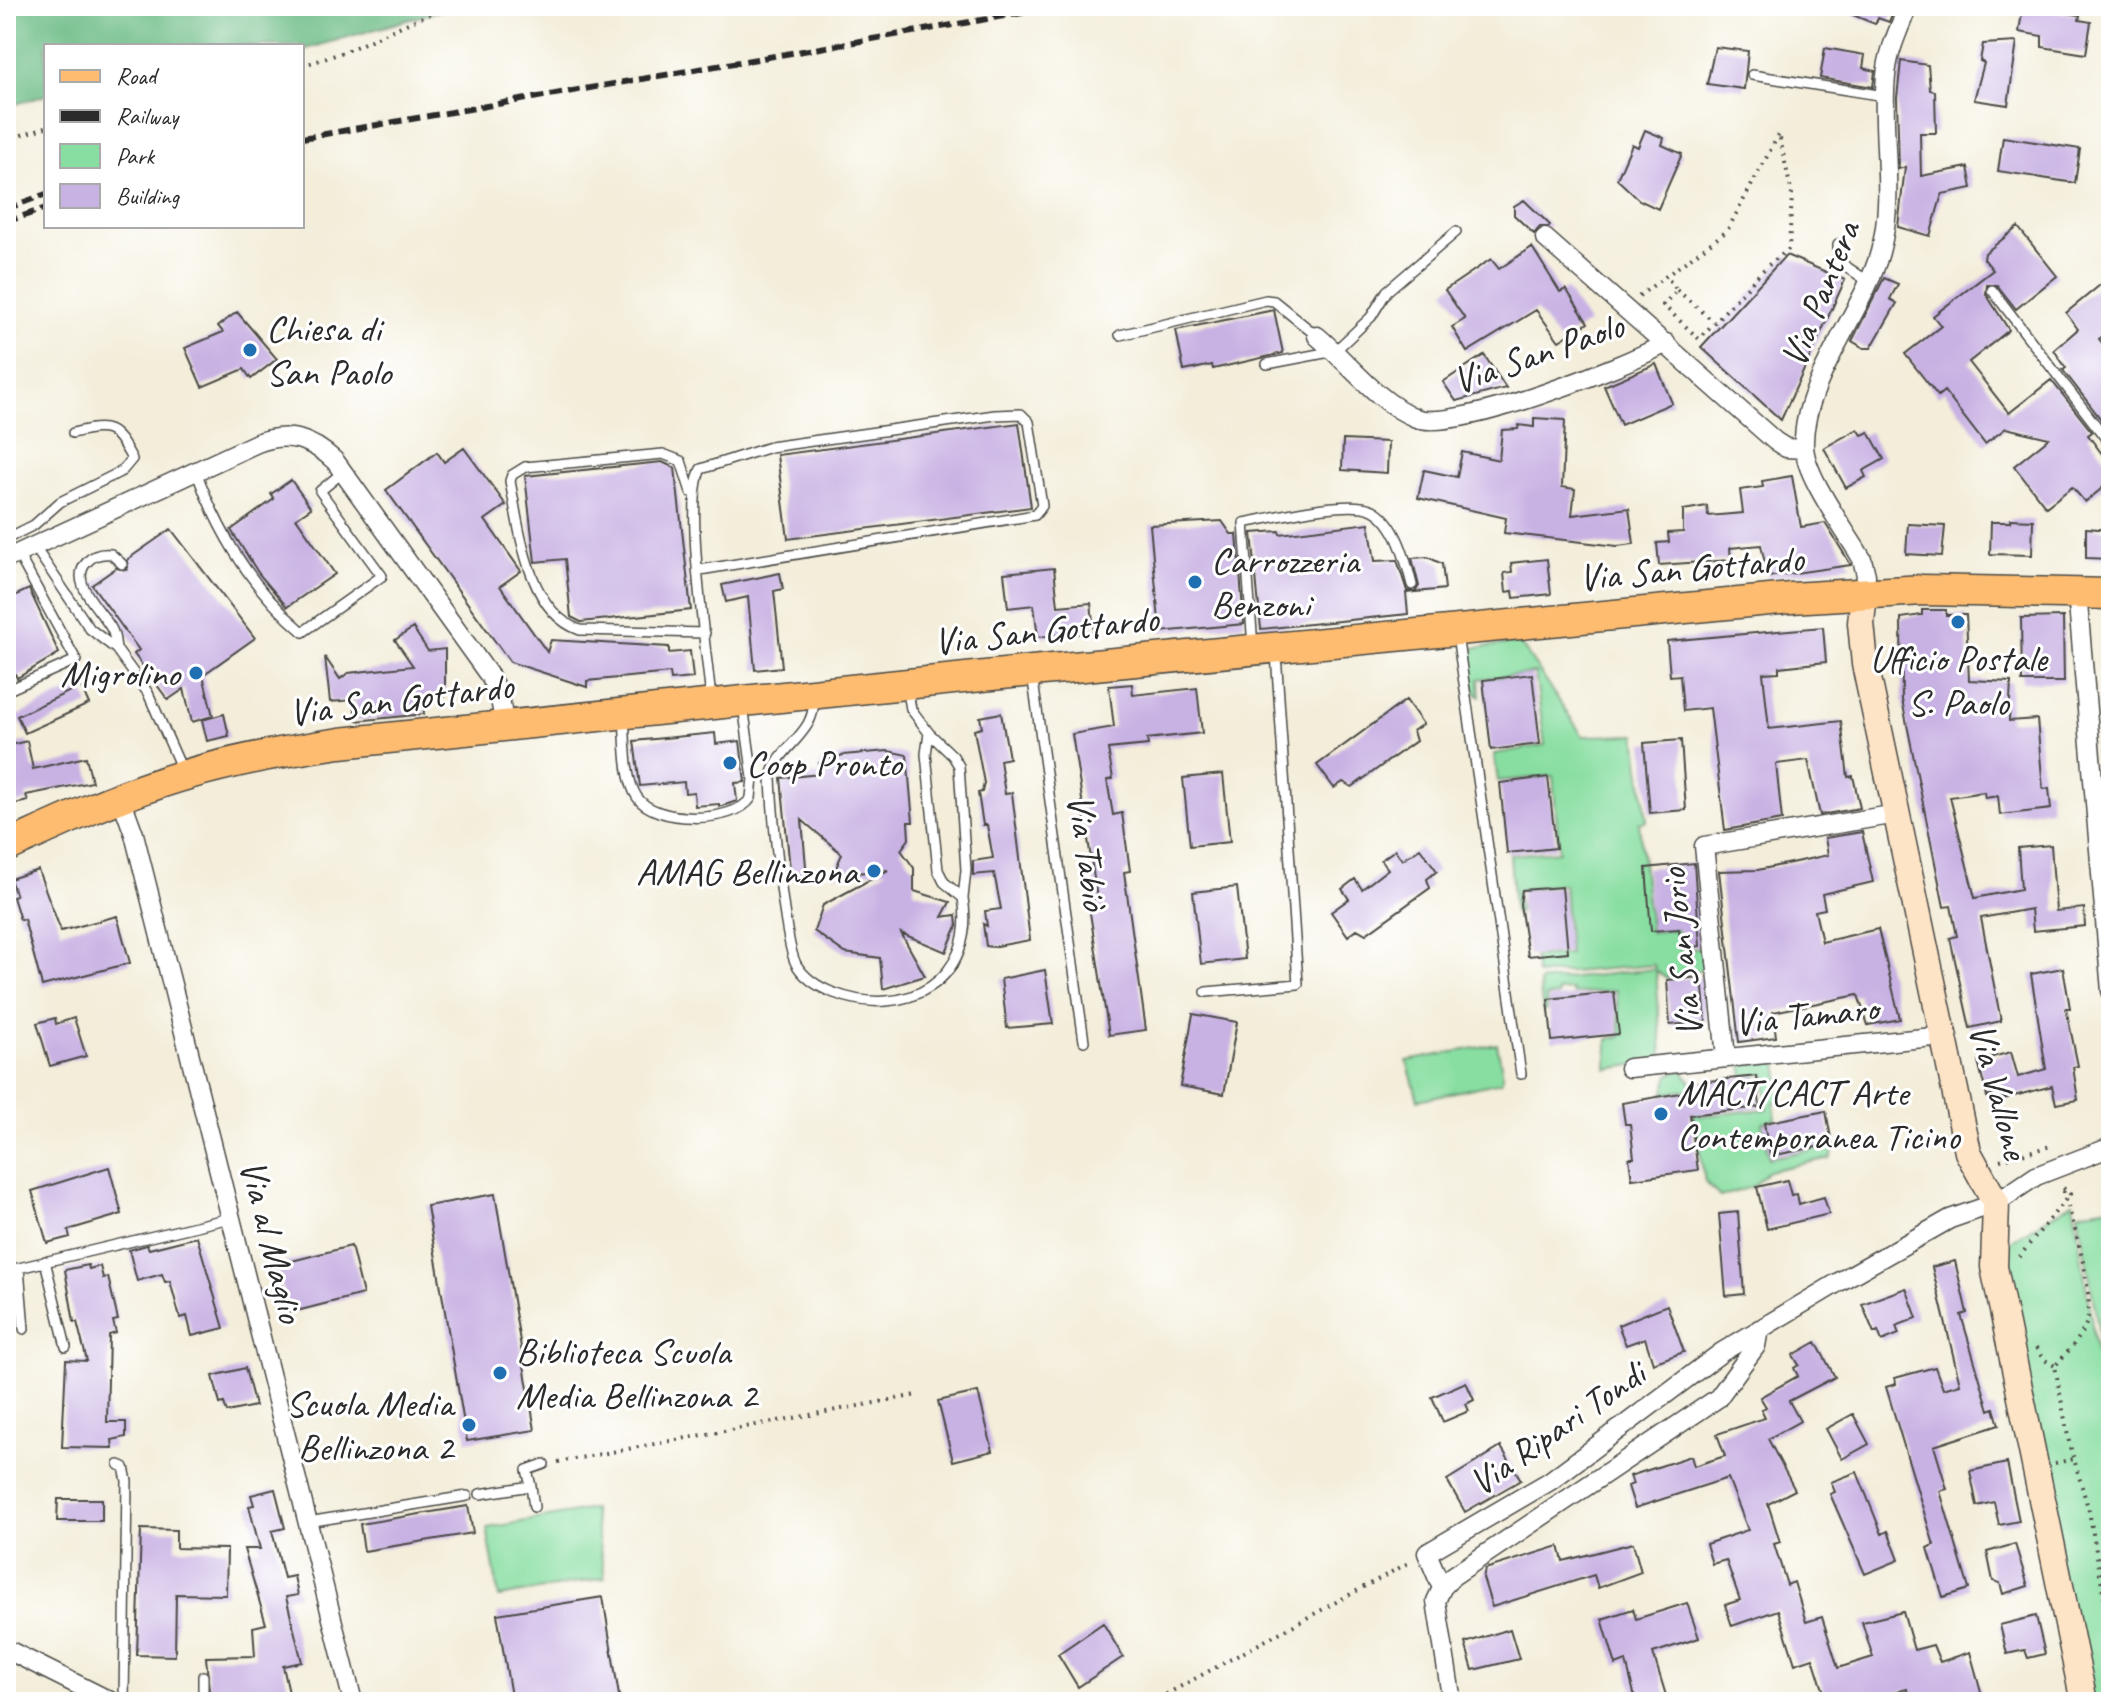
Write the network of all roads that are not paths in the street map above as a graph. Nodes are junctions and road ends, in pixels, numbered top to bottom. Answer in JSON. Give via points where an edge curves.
{"nodes":[{"id":1,"x":1908,"y":6,"type":"edge"},
{"id":2,"x":1752,"y":75,"type":"dead end"},
{"id":3,"x":1885,"y":96,"type":"junction"},
{"id":4,"x":1456,"y":232,"type":"dead end"},
{"id":5,"x":1545,"y":238,"type":"dead end"},
{"id":6,"x":1838,"y":244,"type":"dead end"},
{"id":7,"x":1869,"y":282,"type":"junction"},
{"id":8,"x":1992,"y":290,"type":"dead end"},
{"id":9,"x":1120,"y":335,"type":"dead end"},
{"id":10,"x":1317,"y":336,"type":"joint"},
{"id":11,"x":1666,"y":343,"type":"junction"},
{"id":12,"x":1335,"y":351,"type":"junction"},
{"id":13,"x":1267,"y":364,"type":"dead end"},
{"id":14,"x":73,"y":433,"type":"dead end"},
{"id":15,"x":2111,"y":445,"type":"edge"},
{"id":16,"x":1804,"y":449,"type":"junction"},
{"id":17,"x":196,"y":471,"type":"junction"},
{"id":18,"x":343,"y":472,"type":"junction"},
{"id":19,"x":694,"y":502,"type":"junction"},
{"id":20,"x":6,"y":539,"type":"edge"},
{"id":21,"x":15,"y":554,"type":"edge"},
{"id":22,"x":122,"y":564,"type":"dead end"},
{"id":23,"x":700,"y":570,"type":"junction"},
{"id":24,"x":1412,"y":585,"type":"dead end"},
{"id":25,"x":2077,"y":592,"type":"junction"},
{"id":26,"x":1864,"y":593,"type":"junction"},
{"id":27,"x":2111,"y":594,"type":"edge"},
{"id":28,"x":1457,"y":631,"type":"junction"},
{"id":29,"x":705,"y":633,"type":"junction"},
{"id":30,"x":116,"y":649,"type":"junction"},
{"id":31,"x":1265,"y":649,"type":"junction"},
{"id":32,"x":1032,"y":671,"type":"junction"},
{"id":33,"x":907,"y":684,"type":"junction"},
{"id":34,"x":6,"y":691,"type":"edge"},
{"id":35,"x":813,"y":696,"type":"junction"},
{"id":36,"x":743,"y":703,"type":"junction"},
{"id":37,"x":711,"y":706,"type":"junction"},
{"id":38,"x":624,"y":714,"type":"junction"},
{"id":39,"x":505,"y":727,"type":"junction"},
{"id":40,"x":929,"y":733,"type":"junction"},
{"id":41,"x":184,"y":775,"type":"junction"},
{"id":42,"x":121,"y":798,"type":"junction"},
{"id":43,"x":1897,"y":814,"type":"junction"},
{"id":44,"x":6,"y":847,"type":"edge"},
{"id":45,"x":963,"y":898,"type":"junction"},
{"id":46,"x":2111,"y":991,"type":"edge"},
{"id":47,"x":1206,"y":992,"type":"dead end"},
{"id":48,"x":1943,"y":1036,"type":"junction"},
{"id":49,"x":1084,"y":1041,"type":"dead end"},
{"id":50,"x":1726,"y":1057,"type":"junction"},
{"id":51,"x":1629,"y":1068,"type":"dead end"},
{"id":52,"x":1521,"y":1074,"type":"dead end"},
{"id":53,"x":2111,"y":1147,"type":"edge"},
{"id":54,"x":1996,"y":1203,"type":"junction"},
{"id":55,"x":230,"y":1218,"type":"junction"},
{"id":56,"x":45,"y":1261,"type":"junction"},
{"id":57,"x":19,"y":1268,"type":"junction"},
{"id":58,"x":6,"y":1271,"type":"edge"},
{"id":59,"x":24,"y":1329,"type":"dead end"},
{"id":60,"x":1759,"y":1329,"type":"junction"},
{"id":61,"x":66,"y":1347,"type":"dead end"},
{"id":62,"x":544,"y":1464,"type":"road end"},
{"id":63,"x":119,"y":1465,"type":"dead end"},
{"id":64,"x":531,"y":1486,"type":"junction"},
{"id":65,"x":480,"y":1494,"type":"dead end"},
{"id":66,"x":467,"y":1496,"type":"dead end"},
{"id":67,"x":534,"y":1507,"type":"dead end"},
{"id":68,"x":308,"y":1522,"type":"junction"},
{"id":69,"x":1442,"y":1588,"type":"junction"},
{"id":70,"x":6,"y":1649,"type":"edge"},
{"id":71,"x":203,"y":1676,"type":"dead end"},
{"id":72,"x":112,"y":1702,"type":"edge"},
{"id":73,"x":124,"y":1702,"type":"edge"},
{"id":74,"x":203,"y":1702,"type":"edge"},
{"id":75,"x":353,"y":1702,"type":"edge"},
{"id":76,"x":1452,"y":1702,"type":"edge"},
{"id":77,"x":2084,"y":1702,"type":"edge"}],
"edges":[{"from":1,"to":3,"type":"street","name":"Via Pantera","via":[[1888,58]]},
{"from":2,"to":3,"type":"lane"},
{"from":3,"to":7,"type":"street","name":"Via Pantera","via":[[1887,212]]},
{"from":4,"to":12,"type":"lane","via":[[1387,291],[1371,317]]},
{"from":5,"to":11,"type":"street"},
{"from":6,"to":7,"type":"lane","via":[[1838,261]]},
{"from":7,"to":16,"type":"street","name":"Via Pantera","via":[[1820,382]]},
{"from":8,"to":15,"type":"lane"},
{"from":9,"to":10,"type":"lane","via":[[1266,300]]},
{"from":10,"to":12,"type":"street","name":"Via San Paolo"},
{"from":11,"to":12,"type":"street","name":"Via San Paolo","via":[[1499,409],[1438,422],[1407,413]]},
{"from":11,"to":16,"type":"street","via":[[1781,445]]},
{"from":12,"to":13,"type":"lane"},
{"from":14,"to":20,"type":"lane","via":[[100,426],[118,433],[132,459],[122,471],[60,502],[34,525]]},
{"from":16,"to":26,"type":"street","via":[[1862,559]]},
{"from":17,"to":18,"type":"street","via":[[280,436],[314,443]]},
{"from":17,"to":18,"type":"lane","via":[[217,526],[278,612],[303,632],[382,576],[320,491]]},
{"from":17,"to":21,"type":"street"},
{"from":18,"to":39,"type":"street","via":[[491,678]]},
{"from":19,"to":23,"type":"lane"},
{"from":19,"to":23,"type":"lane","via":[[701,469],[742,454],[1021,414],[1031,429],[1042,506],[1027,517]]},
{"from":19,"to":29,"type":"lane","via":[[684,467],[672,455],[525,467],[510,481],[525,558],[563,621],[580,630]]},
{"from":21,"to":30,"type":"lane"},
{"from":21,"to":34,"type":"lane","via":[[76,660]]},
{"from":22,"to":30,"type":"lane","via":[[111,554],[98,555],[82,573],[84,588],[111,629]]},
{"from":23,"to":29,"type":"lane"},
{"from":24,"to":31,"type":"lane","via":[[1389,525],[1372,509],[1332,506],[1244,523]]},
{"from":25,"to":26,"type":"main road","name":"Via San Gottardo"},
{"from":25,"to":27,"type":"main road","name":"Via San Gottardo"},
{"from":25,"to":46,"type":"street"},
{"from":26,"to":28,"type":"main road","name":"Via San Gottardo"},
{"from":26,"to":43,"type":"street","name":"Via Vallone","via":[[1865,664]]},
{"from":28,"to":31,"type":"main road","name":"Via San Gottardo"},
{"from":28,"to":52,"type":"lane"},
{"from":29,"to":37,"type":"lane"},
{"from":30,"to":41,"type":"lane","via":[[156,707]]},
{"from":31,"to":32,"type":"main road","name":"Via San Gottardo"},
{"from":31,"to":47,"type":"lane","via":[[1298,984]]},
{"from":32,"to":33,"type":"main road","name":"Via San Gottardo"},
{"from":32,"to":49,"type":"lane","name":"Via Tabiò"},
{"from":33,"to":35,"type":"main road","name":"Via San Gottardo"},
{"from":33,"to":40,"type":"lane","via":[[911,709]]},
{"from":35,"to":36,"type":"main road","name":"Via San Gottardo"},
{"from":35,"to":45,"type":"lane","via":[[811,718],[771,777],[790,947],[797,965],[813,983],[843,996],[891,1001],[916,995],[937,983],[954,963],[966,923]]},
{"from":36,"to":37,"type":"main road","name":"Via San Gottardo"},
{"from":36,"to":38,"type":"lane","via":[[751,798],[736,811],[695,817],[654,811],[636,795]]},
{"from":37,"to":38,"type":"main road","name":"Via San Gottardo"},
{"from":38,"to":39,"type":"main road","name":"Via San Gottardo"},
{"from":39,"to":41,"type":"main road","name":"Via San Gottardo","via":[[340,743]]},
{"from":40,"to":45,"type":"lane","via":[[926,754],[938,870]]},
{"from":40,"to":45,"type":"lane","via":[[959,766]]},
{"from":41,"to":42,"type":"main road","name":"Via San Gottardo"},
{"from":42,"to":44,"type":"main road","name":"Via San Gottardo"},
{"from":42,"to":55,"type":"street","name":"Via al Maglio"},
{"from":43,"to":48,"type":"street","name":"Via Vallone"},
{"from":43,"to":50,"type":"street","name":"Via San Jorio","via":[[1704,846]]},
{"from":48,"to":50,"type":"street","name":"Via Tamaro"},
{"from":48,"to":54,"type":"street","name":"Via Vallone","via":[[1968,1152]]},
{"from":50,"to":51,"type":"street","name":"Via Tamaro"},
{"from":53,"to":54,"type":"street","name":"Via Ripari Tondi","via":[[2036,1176]]},
{"from":54,"to":60,"type":"street","name":"Via Ripari Tondi","via":[[1950,1219]]},
{"from":54,"to":77,"type":"street","name":"Via Vallone","via":[[1994,1267]]},
{"from":55,"to":56,"type":"lane"},
{"from":55,"to":68,"type":"street","name":"Via al Maglio"},
{"from":56,"to":57,"type":"lane"},
{"from":56,"to":61,"type":"lane"},
{"from":57,"to":58,"type":"lane"},
{"from":57,"to":59,"type":"lane"},
{"from":60,"to":69,"type":"street","via":[[1756,1346],[1718,1398]]},
{"from":60,"to":69,"type":"street","name":"Via Ripari Tondi","via":[[1550,1481],[1427,1553]]},
{"from":62,"to":64,"type":"lane","via":[[527,1470]]},
{"from":63,"to":73,"type":"lane","via":[[127,1481]]},
{"from":64,"to":65,"type":"lane"},
{"from":64,"to":67,"type":"lane"},
{"from":66,"to":68,"type":"lane"},
{"from":68,"to":75,"type":"street","name":"Via al Maglio"},
{"from":69,"to":76,"type":"street","via":[[1437,1609]]},
{"from":70,"to":72,"type":"street"},
{"from":71,"to":74,"type":"lane"}]}
